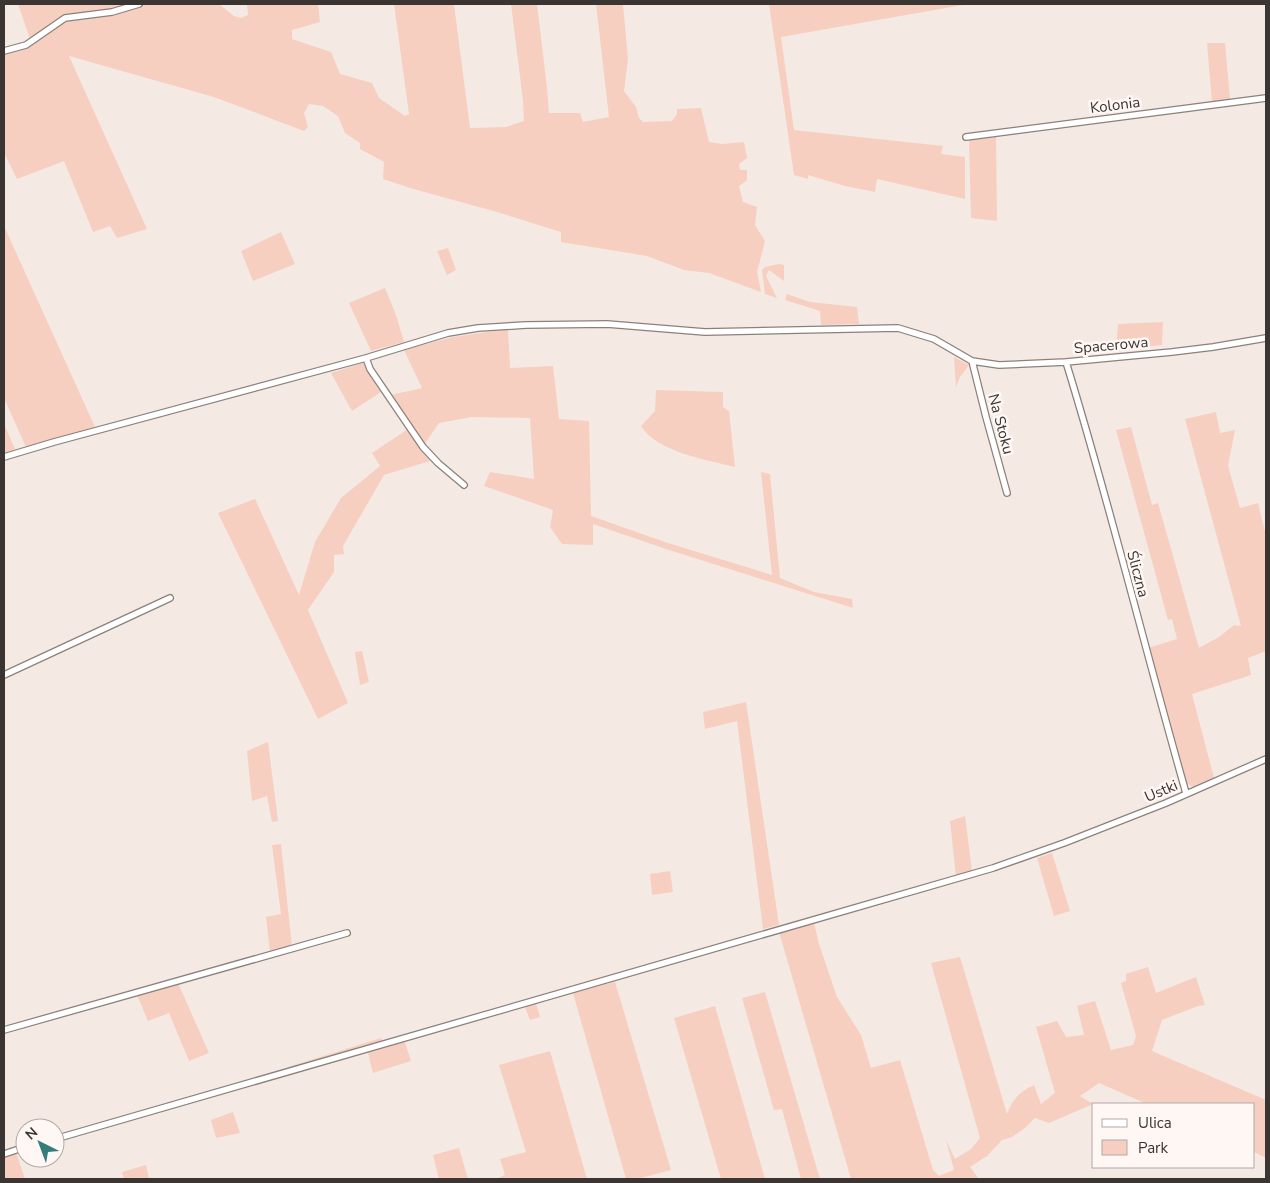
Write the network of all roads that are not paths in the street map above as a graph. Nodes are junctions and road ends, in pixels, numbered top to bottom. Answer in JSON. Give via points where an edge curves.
{"nodes":[{"id":1,"x":139,"y":4,"type":"edge"},
{"id":2,"x":4,"y":50,"type":"edge"},
{"id":3,"x":1266,"y":98,"type":"edge"},
{"id":4,"x":966,"y":137,"type":"dead end"},
{"id":5,"x":1266,"y":338,"type":"edge"},
{"id":6,"x":366,"y":358,"type":"junction"},
{"id":7,"x":972,"y":361,"type":"junction"},
{"id":8,"x":1066,"y":362,"type":"junction"},
{"id":9,"x":4,"y":457,"type":"edge"},
{"id":10,"x":464,"y":485,"type":"dead end"},
{"id":11,"x":1007,"y":493,"type":"dead end"},
{"id":12,"x":170,"y":598,"type":"dead end"},
{"id":13,"x":4,"y":675,"type":"edge"},
{"id":14,"x":1266,"y":759,"type":"edge"},
{"id":15,"x":1186,"y":793,"type":"junction"},
{"id":16,"x":347,"y":933,"type":"dead end"},
{"id":17,"x":4,"y":1030,"type":"edge"},
{"id":18,"x":65,"y":1136,"type":"edge"}],
"edges":[{"from":1,"to":2,"type":"street","via":[[112,12],[65,18],[26,45]]},
{"from":3,"to":4,"type":"street","name":"Kolonia"},
{"from":5,"to":8,"type":"street","name":"Spacerowa","via":[[1213,347]]},
{"from":6,"to":7,"type":"street","name":"Spacerowa","via":[[448,333],[478,328],[608,324],[705,332],[898,328],[934,339]]},
{"from":6,"to":9,"type":"street","name":"Spacerowa"},
{"from":6,"to":10,"type":"street","via":[[370,369],[423,447]]},
{"from":7,"to":8,"type":"street","name":"Spacerowa","via":[[999,365]]},
{"from":7,"to":11,"type":"street","name":"Na Stoku"},
{"from":8,"to":15,"type":"street","name":"Śliczna"},
{"from":12,"to":13,"type":"street"},
{"from":14,"to":15,"type":"street","name":"Ustki"},
{"from":15,"to":18,"type":"street","name":"Ustki","via":[[993,868]]},
{"from":16,"to":17,"type":"street"}]}
